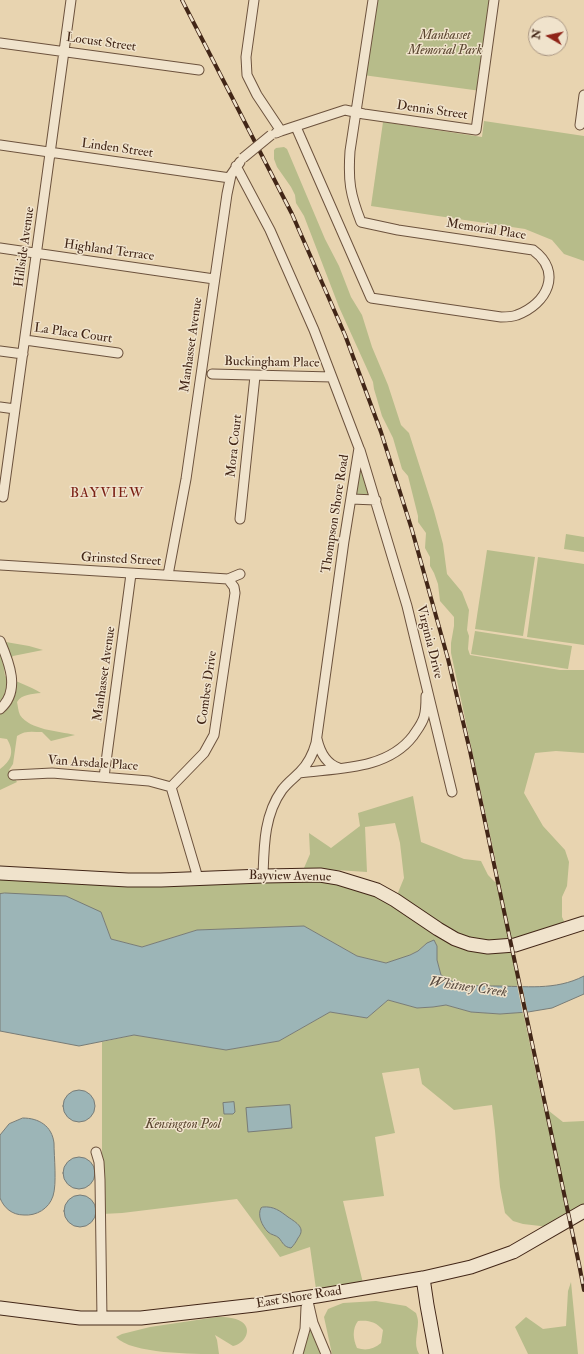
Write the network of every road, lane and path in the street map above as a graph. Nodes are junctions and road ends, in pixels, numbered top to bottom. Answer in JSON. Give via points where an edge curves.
{"nodes":[{"id":1,"x":71,"y":0,"type":"edge"},
{"id":2,"x":254,"y":0,"type":"edge"},
{"id":3,"x":373,"y":0,"type":"edge"},
{"id":4,"x":494,"y":0,"type":"edge"},
{"id":5,"x":0,"y":43,"type":"edge"},
{"id":6,"x":65,"y":52,"type":"junction"},
{"id":7,"x":199,"y":70,"type":"dead end"},
{"id":8,"x":584,"y":95,"type":"edge"},
{"id":9,"x":356,"y":112,"type":"junction"},
{"id":10,"x":580,"y":125,"type":"dead end"},
{"id":11,"x":296,"y":127,"type":"junction"},
{"id":12,"x":281,"y":131,"type":"junction"},
{"id":13,"x":271,"y":135,"type":"joint"},
{"id":14,"x":0,"y":145,"type":"edge"},
{"id":15,"x":51,"y":153,"type":"junction"},
{"id":16,"x":236,"y":166,"type":"junction"},
{"id":17,"x":230,"y":178,"type":"junction"},
{"id":18,"x":0,"y":248,"type":"edge"},
{"id":19,"x":37,"y":253,"type":"junction"},
{"id":20,"x":214,"y":279,"type":"junction"},
{"id":21,"x":25,"y":340,"type":"junction"},
{"id":22,"x":0,"y":351,"type":"edge"},
{"id":23,"x":118,"y":353,"type":"dead end"},
{"id":24,"x":23,"y":354,"type":"junction"},
{"id":25,"x":212,"y":374,"type":"dead end"},
{"id":26,"x":255,"y":376,"type":"junction"},
{"id":27,"x":332,"y":377,"type":"junction"},
{"id":28,"x":0,"y":407,"type":"edge"},
{"id":29,"x":15,"y":409,"type":"junction"},
{"id":30,"x":359,"y":448,"type":"junction"},
{"id":31,"x":2,"y":467,"type":"edge"},
{"id":32,"x":3,"y":497,"type":"dead end"},
{"id":33,"x":351,"y":499,"type":"junction"},
{"id":34,"x":376,"y":500,"type":"junction"},
{"id":35,"x":240,"y":519,"type":"dead end"},
{"id":36,"x":0,"y":565,"type":"edge"},
{"id":37,"x":131,"y":574,"type":"junction"},
{"id":38,"x":240,"y":574,"type":"dead end"},
{"id":39,"x":168,"y":575,"type":"junction"},
{"id":40,"x":228,"y":579,"type":"junction"},
{"id":41,"x":0,"y":641,"type":"edge"},
{"id":42,"x":425,"y":679,"type":"junction"},
{"id":43,"x":0,"y":709,"type":"edge"},
{"id":44,"x":317,"y":737,"type":"junction"},
{"id":45,"x":339,"y":768,"type":"junction"},
{"id":46,"x":299,"y":773,"type":"junction"},
{"id":47,"x":13,"y":775,"type":"dead end"},
{"id":48,"x":104,"y":777,"type":"junction"},
{"id":49,"x":171,"y":787,"type":"junction"},
{"id":50,"x":452,"y":792,"type":"dead end"},
{"id":51,"x":0,"y":873,"type":"edge"},
{"id":52,"x":263,"y":876,"type":"junction"},
{"id":53,"x":198,"y":878,"type":"junction"},
{"id":54,"x":584,"y":923,"type":"edge"},
{"id":55,"x":96,"y":1152,"type":"dead end"},
{"id":56,"x":584,"y":1211,"type":"edge"},
{"id":57,"x":423,"y":1278,"type":"junction"},
{"id":58,"x":307,"y":1297,"type":"junction"},
{"id":59,"x":0,"y":1308,"type":"edge"},
{"id":60,"x":102,"y":1319,"type":"junction"},
{"id":61,"x":298,"y":1354,"type":"edge"},
{"id":62,"x":326,"y":1354,"type":"edge"},
{"id":63,"x":436,"y":1354,"type":"edge"}],
"edges":[{"from":1,"to":6,"type":"street","name":"Hillside Avenue"},
{"from":2,"to":12,"type":"street","via":[[246,70],[257,95]]},
{"from":3,"to":9,"type":"street","name":"Memorial Place"},
{"from":4,"to":9,"type":"street","name":"Dennis Street","via":[[476,130]]},
{"from":5,"to":6,"type":"street","name":"Locust Street"},
{"from":6,"to":7,"type":"street","name":"Locust Street"},
{"from":6,"to":15,"type":"street","name":"Hillside Avenue"},
{"from":8,"to":10,"type":"street"},
{"from":9,"to":11,"type":"street","name":"Dennis Street","via":[[346,110]]},
{"from":9,"to":11,"type":"street","name":"Memorial Place","via":[[349,172],[354,205],[361,222],[533,250],[544,261],[549,272],[546,290],[534,307],[515,316],[501,318],[371,298]]},
{"from":11,"to":12,"type":"street","name":"Dennis Street"},
{"from":12,"to":13,"type":"street","name":"Dennis Street"},
{"from":13,"to":16,"type":"street","name":"Manhasset Avenue","bridge":true},
{"from":14,"to":15,"type":"street","name":"Linden Street"},
{"from":15,"to":17,"type":"street","name":"Linden Street"},
{"from":15,"to":19,"type":"street","name":"Hillside Avenue"},
{"from":16,"to":17,"type":"street","name":"Manhasset Avenue"},
{"from":16,"to":27,"type":"street","name":"Thompson Shore Road","via":[[270,230]]},
{"from":17,"to":20,"type":"street","name":"Manhasset Avenue"},
{"from":18,"to":19,"type":"street","name":"Highland Terrace"},
{"from":19,"to":20,"type":"street","name":"Highland Terrace"},
{"from":19,"to":21,"type":"street","name":"Hillside Avenue"},
{"from":20,"to":39,"type":"street","name":"Manhasset Avenue","via":[[186,479]]},
{"from":21,"to":23,"type":"street","name":"La Placa Court"},
{"from":21,"to":24,"type":"street","name":"Hillside Avenue"},
{"from":22,"to":24,"type":"street"},
{"from":24,"to":29,"type":"street","name":"Hillside Avenue"},
{"from":25,"to":26,"type":"street","name":"Buckingham Place"},
{"from":26,"to":27,"type":"street","name":"Buckingham Place"},
{"from":26,"to":35,"type":"street","name":"Mora Court"},
{"from":27,"to":30,"type":"street","name":"Thompson Shore Road"},
{"from":28,"to":29,"type":"street"},
{"from":29,"to":31,"type":"street","name":"Hillside Avenue"},
{"from":30,"to":33,"type":"street","name":"Thompson Shore Road"},
{"from":30,"to":34,"type":"street","name":"Virginia Drive"},
{"from":31,"to":32,"type":"street","name":"Hillside Avenue"},
{"from":33,"to":34,"type":"street"},
{"from":33,"to":44,"type":"street","name":"Thompson Shore Road"},
{"from":34,"to":42,"type":"street","name":"Virginia Drive"},
{"from":36,"to":37,"type":"street","name":"Grinsted Street"},
{"from":37,"to":39,"type":"street","name":"Grinsted Street"},
{"from":37,"to":48,"type":"street","name":"Manhasset Avenue"},
{"from":38,"to":40,"type":"street","name":"Grinsted Street"},
{"from":39,"to":40,"type":"street","name":"Grinsted Street"},
{"from":40,"to":49,"type":"street","name":"Combes Drive","via":[[235,593],[214,735],[204,753]]},
{"from":41,"to":43,"type":"street","via":[[11,674],[9,698]]},
{"from":42,"to":45,"type":"street","via":[[427,694],[424,718],[409,741],[381,760]]},
{"from":42,"to":50,"type":"street","name":"Virginia Drive"},
{"from":44,"to":45,"type":"street","via":[[324,757],[331,765]]},
{"from":44,"to":46,"type":"street","name":"Thompson Shore Road","via":[[311,755]]},
{"from":45,"to":46,"type":"street"},
{"from":46,"to":52,"type":"street","name":"Thompson Shore Road","via":[[283,789],[271,810],[265,836]]},
{"from":47,"to":48,"type":"street","name":"Van Arsdale Place","via":[[52,772]]},
{"from":48,"to":49,"type":"street","name":"Van Arsdale Place","via":[[149,781]]},
{"from":49,"to":53,"type":"street"},
{"from":51,"to":53,"type":"street","name":"Bayview Avenue","via":[[128,880]]},
{"from":52,"to":53,"type":"street","name":"Bayview Avenue"},
{"from":52,"to":54,"type":"street","name":"Bayview Avenue","via":[[320,875],[360,884],[395,900],[455,939],[488,947],[515,945]]},
{"from":55,"to":60,"type":"street","via":[[100,1180]]},
{"from":56,"to":57,"type":"street","name":"East Shore Road","via":[[510,1254],[471,1267]]},
{"from":57,"to":58,"type":"street","name":"East Shore Road"},
{"from":57,"to":63,"type":"street"},
{"from":58,"to":60,"type":"street","name":"East Shore Road","via":[[148,1318]]},
{"from":58,"to":61,"type":"street","via":[[305,1329]]},
{"from":58,"to":62,"type":"street","via":[[313,1323]]},
{"from":59,"to":60,"type":"street","name":"East Shore Road"}]}
